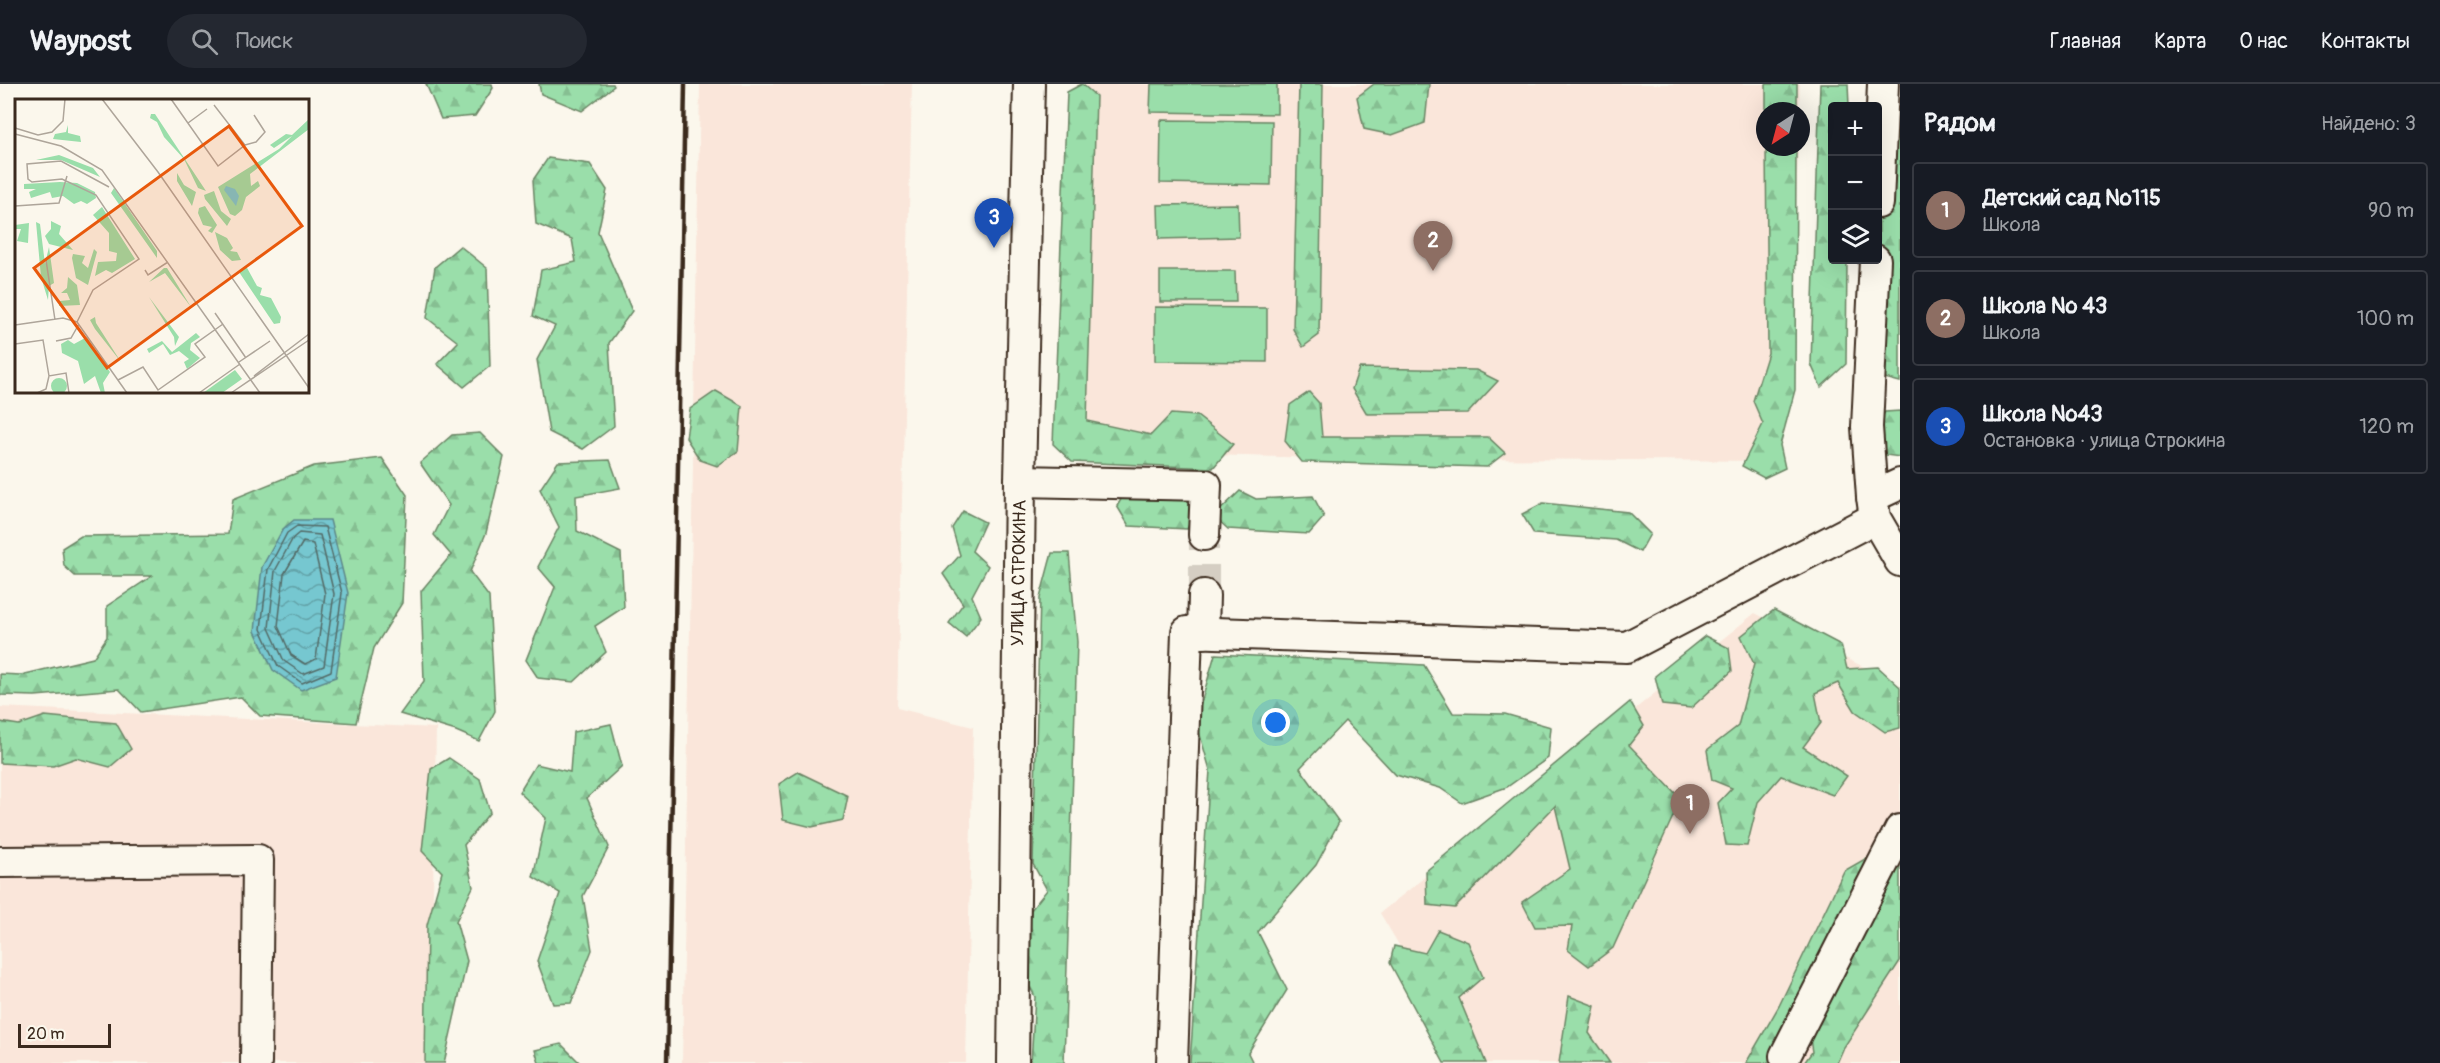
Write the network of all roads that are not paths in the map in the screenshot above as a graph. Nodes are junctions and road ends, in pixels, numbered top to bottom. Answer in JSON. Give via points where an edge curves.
{"nodes":[{"id":1,"x":1029,"y":84,"type":"edge"},
{"id":2,"x":1883,"y":84,"type":"edge"},
{"id":3,"x":1880,"y":156,"type":"edge"},
{"id":4,"x":1875,"y":264,"type":"edge"},
{"id":5,"x":1020,"y":481,"type":"junction"},
{"id":6,"x":1900,"y":484,"type":"edge"},
{"id":7,"x":1874,"y":508,"type":"junction"},
{"id":8,"x":1204,"y":535,"type":"tunnel mouth"},
{"id":9,"x":1900,"y":561,"type":"edge"},
{"id":10,"x":1204,"y":595,"type":"tunnel mouth"},
{"id":11,"x":1203,"y":633,"type":"junction"},
{"id":12,"x":1900,"y":830,"type":"edge"},
{"id":13,"x":0,"y":862,"type":"edge"},
{"id":14,"x":1785,"y":1056,"type":"dead end"},
{"id":15,"x":256,"y":1063,"type":"edge"},
{"id":16,"x":1013,"y":1063,"type":"edge"},
{"id":17,"x":1172,"y":1063,"type":"edge"}],
"edges":[{"from":1,"to":5,"type":"street","name":"УЛИЦА СТРОКИНА"},
{"from":2,"to":3,"type":"street"},
{"from":4,"to":7,"type":"street","via":[[1867,427]]},
{"from":5,"to":8,"type":"street","via":[[1206,485]]},
{"from":5,"to":16,"type":"street","name":"УЛИЦА СТРОКИНА"},
{"from":6,"to":7,"type":"street"},
{"from":7,"to":9,"type":"street"},
{"from":7,"to":11,"type":"street","via":[[1627,647]]},
{"from":10,"to":11,"type":"street"},
{"from":11,"to":17,"type":"street","via":[[1187,632]]},
{"from":12,"to":14,"type":"street"},
{"from":13,"to":15,"type":"street","via":[[258,860]]}]}
